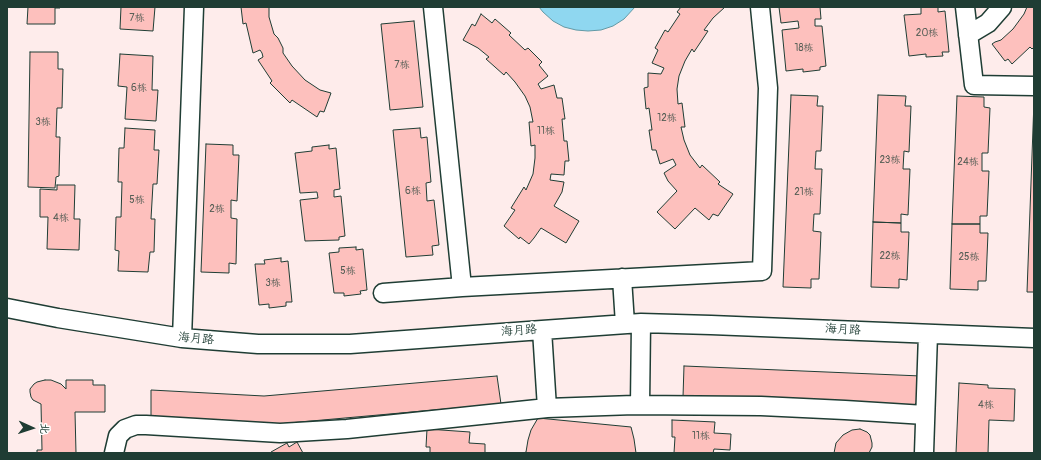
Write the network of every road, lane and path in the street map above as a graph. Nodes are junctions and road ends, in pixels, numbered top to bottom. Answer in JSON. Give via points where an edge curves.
{"nodes":[{"id":1,"x":194,"y":7,"type":"edge"},
{"id":2,"x":433,"y":7,"type":"edge"},
{"id":3,"x":760,"y":7,"type":"edge"},
{"id":4,"x":965,"y":7,"type":"edge"},
{"id":5,"x":1002,"y":7,"type":"edge"},
{"id":6,"x":968,"y":35,"type":"junction"},
{"id":7,"x":1034,"y":86,"type":"edge"},
{"id":8,"x":622,"y":278,"type":"junction"},
{"id":9,"x":462,"y":287,"type":"junction"},
{"id":10,"x":383,"y":293,"type":"dead end"},
{"id":11,"x":7,"y":308,"type":"edge"},
{"id":12,"x":633,"y":324,"type":"junction"},
{"id":13,"x":542,"y":330,"type":"junction"},
{"id":14,"x":928,"y":334,"type":"junction"},
{"id":15,"x":182,"y":338,"type":"junction"},
{"id":16,"x":1034,"y":338,"type":"edge"},
{"id":17,"x":640,"y":405,"type":"junction"},
{"id":18,"x":547,"y":408,"type":"junction"},
{"id":19,"x":925,"y":415,"type":"junction"},
{"id":20,"x":114,"y":453,"type":"edge"},
{"id":21,"x":924,"y":453,"type":"edge"}],
"edges":[{"from":1,"to":15,"type":"street"},
{"from":2,"to":9,"type":"street"},
{"from":3,"to":8,"type":"street","via":[[768,88],[762,271]]},
{"from":4,"to":6,"type":"street"},
{"from":5,"to":6,"type":"street","via":[[988,24]]},
{"from":6,"to":7,"type":"street","via":[[974,85]]},
{"from":8,"to":9,"type":"street"},
{"from":8,"to":12,"type":"street"},
{"from":9,"to":10,"type":"street"},
{"from":11,"to":15,"type":"street","name":"海月路"},
{"from":12,"to":13,"type":"street","name":"海月路"},
{"from":12,"to":14,"type":"street","name":"海月路","via":[[711,324]]},
{"from":12,"to":17,"type":"street"},
{"from":13,"to":15,"type":"street","name":"海月路","via":[[350,344],[258,344]]},
{"from":13,"to":18,"type":"street"},
{"from":14,"to":16,"type":"street","name":"海月路"},
{"from":14,"to":19,"type":"street"},
{"from":17,"to":18,"type":"street"},
{"from":17,"to":19,"type":"street","via":[[761,406]]},
{"from":18,"to":20,"type":"street","via":[[347,429],[280,433],[136,426],[126,429],[118,436]]},
{"from":19,"to":21,"type":"street"}]}
